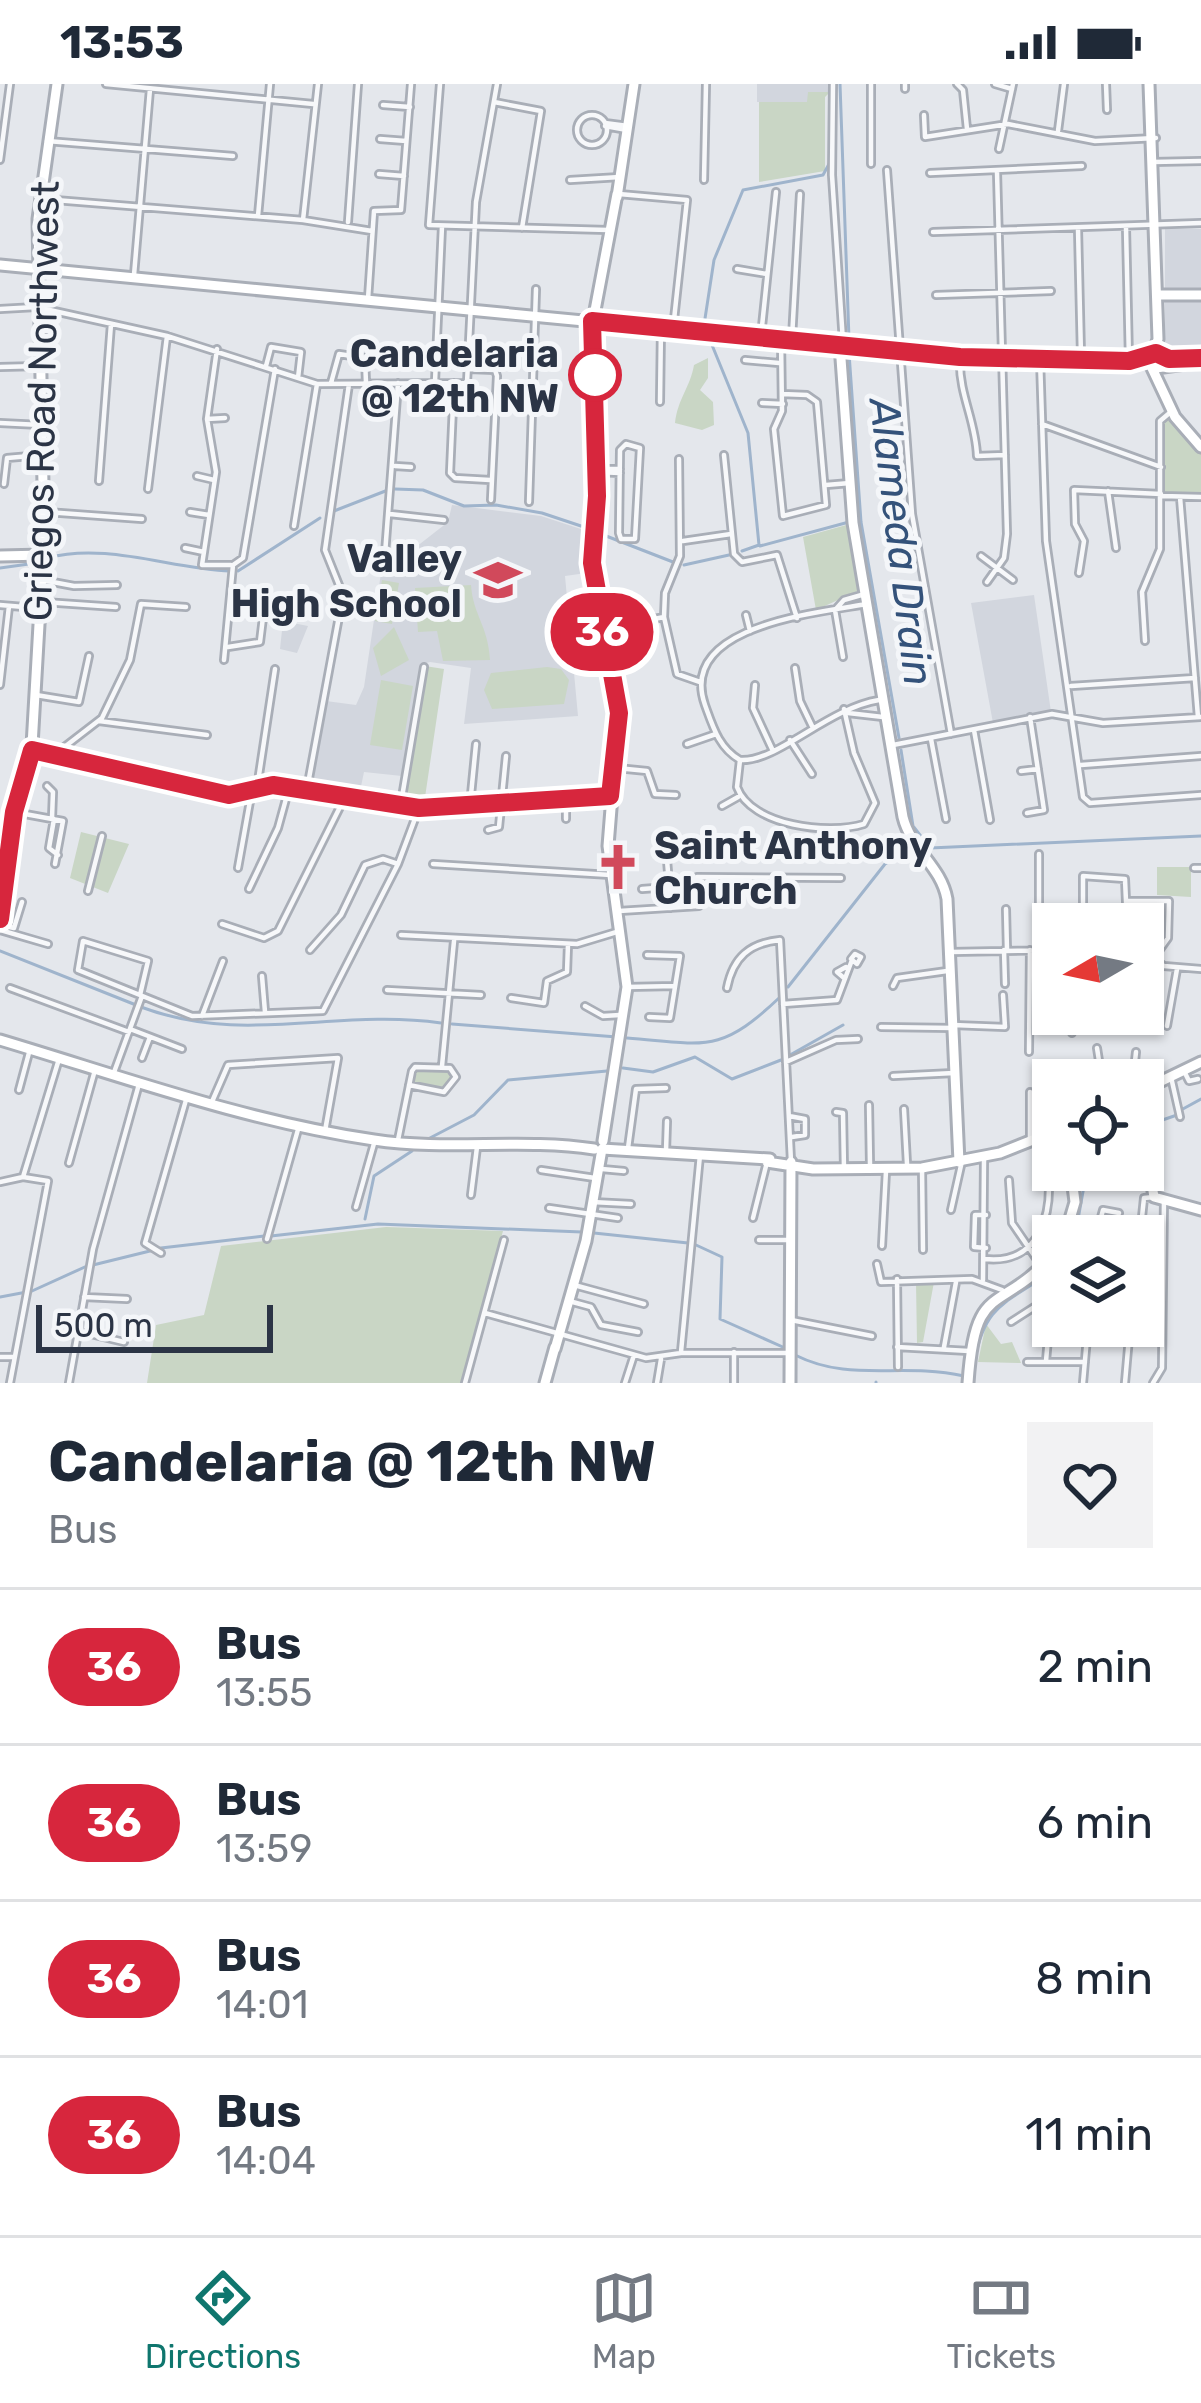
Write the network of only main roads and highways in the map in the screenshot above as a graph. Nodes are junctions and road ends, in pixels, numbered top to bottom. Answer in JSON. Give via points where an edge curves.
{"nodes":[{"id":1,"x":57,"y":84,"type":"edge"},
{"id":2,"x":634,"y":84,"type":"edge"},
{"id":3,"x":1149,"y":84,"type":"edge"},
{"id":4,"x":0,"y":266,"type":"edge"},
{"id":5,"x":37,"y":267,"type":"junction"},
{"id":6,"x":1160,"y":295,"type":"junction"},
{"id":7,"x":1201,"y":295,"type":"edge"},
{"id":8,"x":595,"y":322,"type":"junction"},
{"id":9,"x":842,"y":345,"type":"junction"},
{"id":10,"x":1201,"y":360,"type":"edge"},
{"id":11,"x":1157,"y":361,"type":"junction"},
{"id":12,"x":1201,"y":444,"type":"edge"},
{"id":13,"x":44,"y":555,"type":"junction"},
{"id":14,"x":0,"y":556,"type":"edge"},
{"id":15,"x":34,"y":750,"type":"junction"},
{"id":16,"x":610,"y":796,"type":"junction"},
{"id":17,"x":0,"y":925,"type":"edge"},
{"id":18,"x":0,"y":1040,"type":"edge"},
{"id":19,"x":1201,"y":1062,"type":"edge"},
{"id":20,"x":1164,"y":1080,"type":"edge"},
{"id":21,"x":1032,"y":1140,"type":"edge"},
{"id":22,"x":599,"y":1145,"type":"junction"},
{"id":23,"x":961,"y":1162,"type":"junction"},
{"id":24,"x":791,"y":1164,"type":"junction"},
{"id":25,"x":1157,"y":1191,"type":"edge"},
{"id":26,"x":1201,"y":1210,"type":"edge"},
{"id":27,"x":1032,"y":1273,"type":"edge"},
{"id":28,"x":545,"y":1383,"type":"edge"},
{"id":29,"x":790,"y":1383,"type":"edge"},
{"id":30,"x":968,"y":1383,"type":"edge"}],
"edges":[{"from":1,"to":5,"type":"main road","name":"Griegos Road Northwest"},
{"from":2,"to":8,"type":"main road"},
{"from":3,"to":6,"type":"main road"},
{"from":4,"to":5,"type":"main road"},
{"from":5,"to":8,"type":"main road"},
{"from":5,"to":13,"type":"main road","name":"Griegos Road Northwest"},
{"from":6,"to":7,"type":"main road"},
{"from":6,"to":11,"type":"main road"},
{"from":8,"to":9,"type":"main road"},
{"from":8,"to":16,"type":"main road","via":[[592,563],[619,709]]},
{"from":9,"to":11,"type":"main road"},
{"from":9,"to":23,"type":"main road","via":[[850,483],[891,745],[908,834],[944,885]]},
{"from":10,"to":11,"type":"main road"},
{"from":11,"to":12,"type":"main road","via":[[1174,411]]},
{"from":13,"to":14,"type":"main road"},
{"from":13,"to":15,"type":"main road","name":"Griegos Road Northwest"},
{"from":15,"to":16,"type":"main road","via":[[222,794],[289,788],[419,808]]},
{"from":15,"to":17,"type":"main road","name":"Griegos Road Northwest","via":[[14,812]]},
{"from":16,"to":22,"type":"main road","via":[[611,875],[627,987]]},
{"from":18,"to":22,"type":"main road","via":[[186,1100],[374,1140]]},
{"from":19,"to":20,"type":"main road"},
{"from":21,"to":23,"type":"main road"},
{"from":22,"to":24,"type":"main road"},
{"from":22,"to":28,"type":"main road","via":[[574,1285]]},
{"from":23,"to":24,"type":"main road","via":[[886,1171]]},
{"from":24,"to":29,"type":"main road"},
{"from":25,"to":26,"type":"main road"},
{"from":27,"to":30,"type":"main road","via":[[980,1315]]}]}
